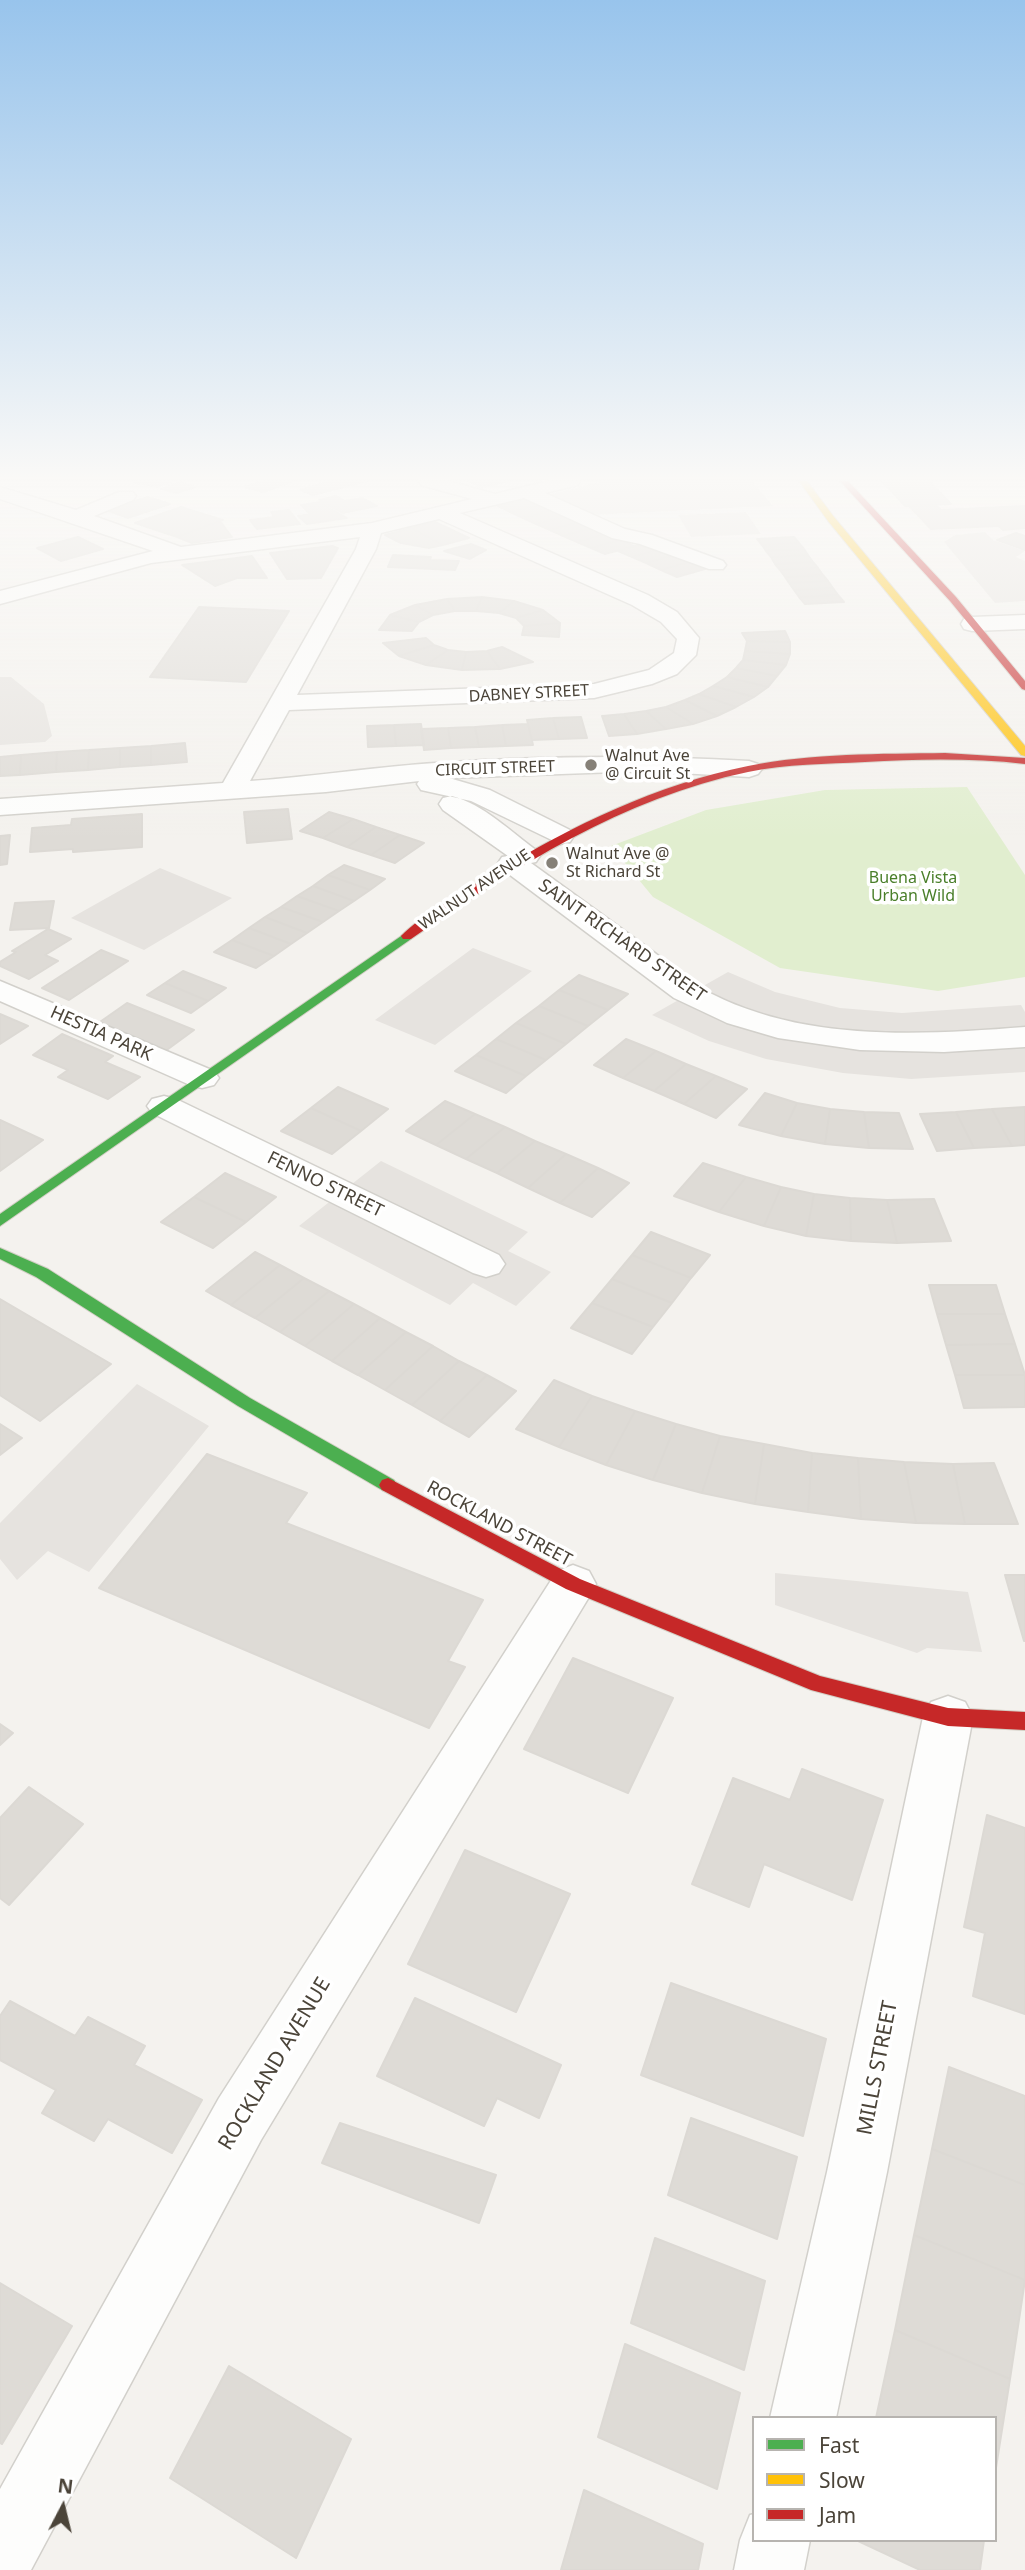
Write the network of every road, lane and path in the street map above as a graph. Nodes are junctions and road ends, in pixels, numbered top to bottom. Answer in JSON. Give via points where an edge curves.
{"nodes":[{"id":1,"x":337,"y":601,"type":"edge"},
{"id":2,"x":642,"y":601,"type":"edge"},
{"id":3,"x":899,"y":601,"type":"edge"},
{"id":4,"x":951,"y":601,"type":"edge"},
{"id":5,"x":1025,"y":622,"type":"edge"},
{"id":6,"x":972,"y":624,"type":"junction"},
{"id":7,"x":1025,"y":687,"type":"edge"},
{"id":8,"x":279,"y":703,"type":"junction"},
{"id":9,"x":1025,"y":753,"type":"edge"},
{"id":10,"x":1025,"y":761,"type":"edge"},
{"id":11,"x":749,"y":769,"type":"junction"},
{"id":12,"x":326,"y":784,"type":"junction"},
{"id":13,"x":232,"y":790,"type":"junction"},
{"id":14,"x":0,"y":807,"type":"edge"},
{"id":15,"x":559,"y":836,"type":"junction"},
{"id":16,"x":519,"y":859,"type":"junction"},
{"id":17,"x":0,"y":990,"type":"edge"},
{"id":18,"x":1025,"y":1037,"type":"edge"},
{"id":19,"x":202,"y":1077,"type":"junction"},
{"id":20,"x":164,"y":1106,"type":"junction"},
{"id":21,"x":0,"y":1221,"type":"edge"},
{"id":22,"x":0,"y":1253,"type":"edge"},
{"id":23,"x":486,"y":1264,"type":"dead end"},
{"id":24,"x":573,"y":1584,"type":"junction"},
{"id":25,"x":948,"y":1717,"type":"junction"},
{"id":26,"x":1025,"y":1721,"type":"edge"},
{"id":27,"x":803,"y":2416,"type":"edge"},
{"id":28,"x":775,"y":2542,"type":"edge"},
{"id":29,"x":0,"y":2558,"type":"edge"},
{"id":30,"x":769,"y":2570,"type":"edge"}],
"edges":[{"from":1,"to":8,"type":"street"},
{"from":2,"to":8,"type":"street","name":"DABNEY STREET","via":[[670,617],[688,638],[685,654],[671,668],[641,680],[594,691]]},
{"from":3,"to":9,"type":"street"},
{"from":4,"to":6,"type":"street"},
{"from":5,"to":6,"type":"street"},
{"from":6,"to":7,"type":"street"},
{"from":8,"to":13,"type":"street"},
{"from":10,"to":11,"type":"street","name":"WALNUT AVENUE","via":[[959,754]]},
{"from":11,"to":12,"type":"street","name":"CIRCUIT STREET","via":[[645,763],[434,771]]},
{"from":11,"to":15,"type":"street","name":"WALNUT AVENUE","via":[[633,804]]},
{"from":12,"to":13,"type":"street","name":"CIRCUIT STREET"},
{"from":12,"to":15,"type":"street","name":"CIRCUIT STREET","via":[[457,789],[493,801]]},
{"from":12,"to":16,"type":"street","name":"CIRCUIT STREET","via":[[417,792],[447,802],[475,818]]},
{"from":13,"to":14,"type":"street","name":"CIRCUIT STREET"},
{"from":15,"to":16,"type":"street","name":"WALNUT AVENUE"},
{"from":16,"to":18,"type":"street","name":"SAINT RICHARD STREET","via":[[700,1000],[758,1022],[816,1035],[890,1043]]},
{"from":16,"to":19,"type":"street","name":"WALNUT AVENUE"},
{"from":17,"to":19,"type":"street","name":"HESTIA PARK"},
{"from":19,"to":20,"type":"street","name":"WALNUT AVENUE"},
{"from":20,"to":21,"type":"street","name":"WALNUT AVENUE"},
{"from":20,"to":23,"type":"street","name":"FENNO STREET"},
{"from":22,"to":24,"type":"street","name":"ROCKLAND STREET","via":[[42,1273],[268,1416],[436,1513]]},
{"from":24,"to":25,"type":"street","name":"ROCKLAND STREET","via":[[818,1684]]},
{"from":24,"to":29,"type":"street","name":"ROCKLAND AVENUE","via":[[240,2119]]},
{"from":25,"to":26,"type":"street","name":"ROCKLAND STREET"},
{"from":25,"to":27,"type":"street","name":"MILLS STREET"},
{"from":28,"to":30,"type":"street"}]}
